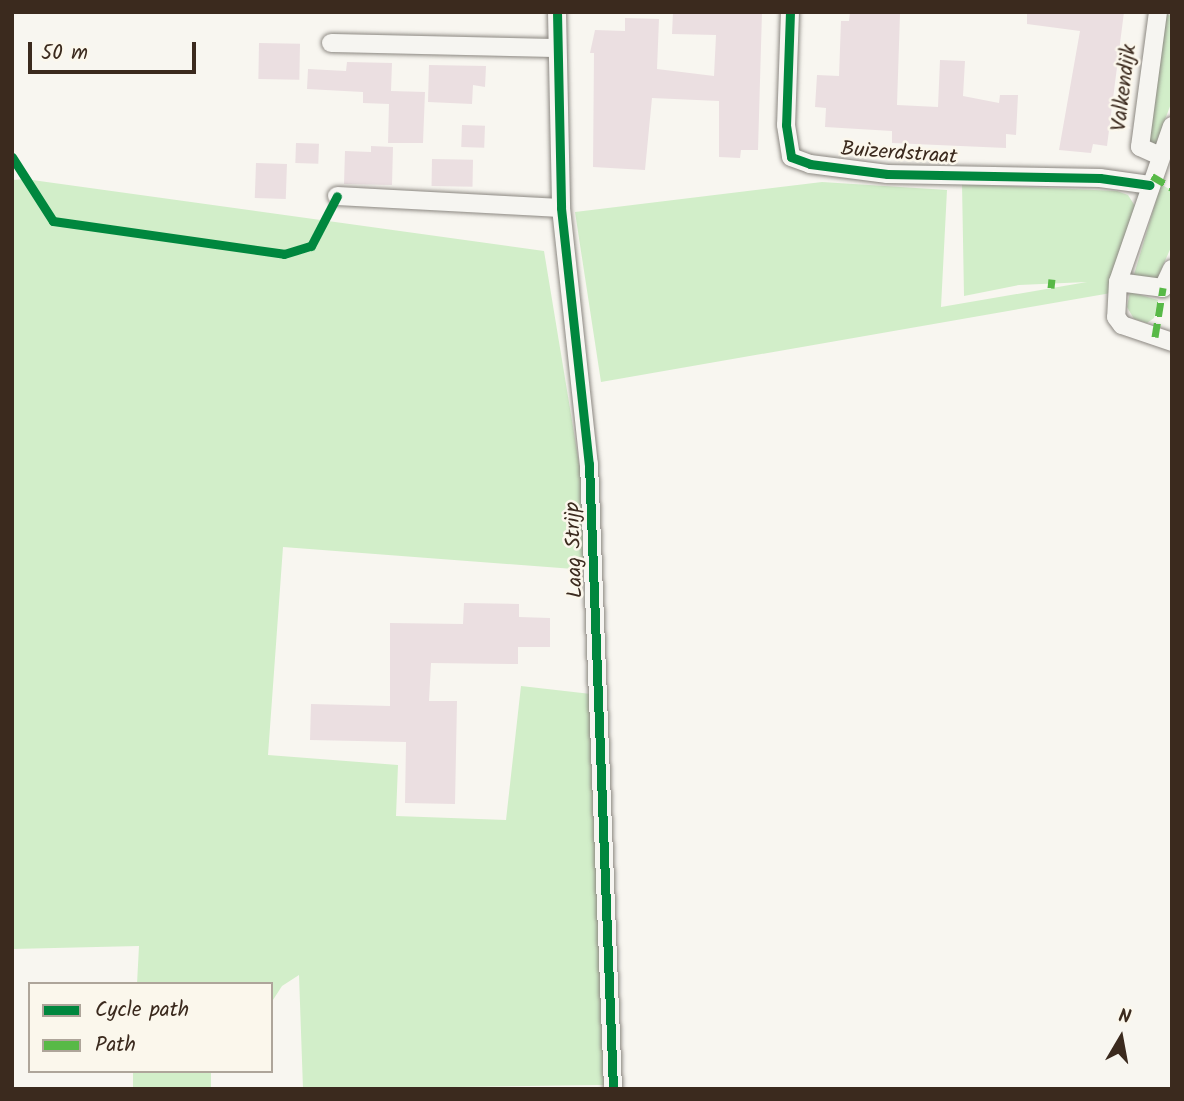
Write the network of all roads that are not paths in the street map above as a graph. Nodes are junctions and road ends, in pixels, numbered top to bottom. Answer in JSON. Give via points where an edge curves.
{"nodes":[{"id":1,"x":557,"y":12,"type":"edge"},
{"id":2,"x":790,"y":12,"type":"edge"},
{"id":3,"x":1158,"y":12,"type":"edge"},
{"id":4,"x":331,"y":43,"type":"dead end"},
{"id":5,"x":556,"y":48,"type":"junction"},
{"id":6,"x":1172,"y":126,"type":"edge"},
{"id":7,"x":1160,"y":156,"type":"junction"},
{"id":8,"x":1150,"y":186,"type":"junction"},
{"id":9,"x":337,"y":196,"type":"dead end"},
{"id":10,"x":561,"y":208,"type":"junction"},
{"id":11,"x":1172,"y":269,"type":"edge"},
{"id":12,"x":1118,"y":284,"type":"junction"},
{"id":13,"x":1172,"y":342,"type":"edge"},
{"id":14,"x":613,"y":1089,"type":"edge"}],
"edges":[{"from":1,"to":5,"type":"street","name":"Laag Strijp"},
{"from":2,"to":8,"type":"street","name":"Buizerdstraat","via":[[786,125],[791,157],[810,164],[887,174],[1100,178]]},
{"from":3,"to":7,"type":"street","name":"Valkendijk","via":[[1140,147]]},
{"from":4,"to":5,"type":"street"},
{"from":5,"to":10,"type":"street","name":"Laag Strijp"},
{"from":6,"to":7,"type":"street"},
{"from":7,"to":8,"type":"street"},
{"from":8,"to":12,"type":"street"},
{"from":9,"to":10,"type":"street"},
{"from":10,"to":14,"type":"street","name":"Laag Strijp","via":[[589,464]]},
{"from":11,"to":12,"type":"street","via":[[1163,288]]},
{"from":12,"to":13,"type":"street","via":[[1116,317],[1122,326]]}]}
